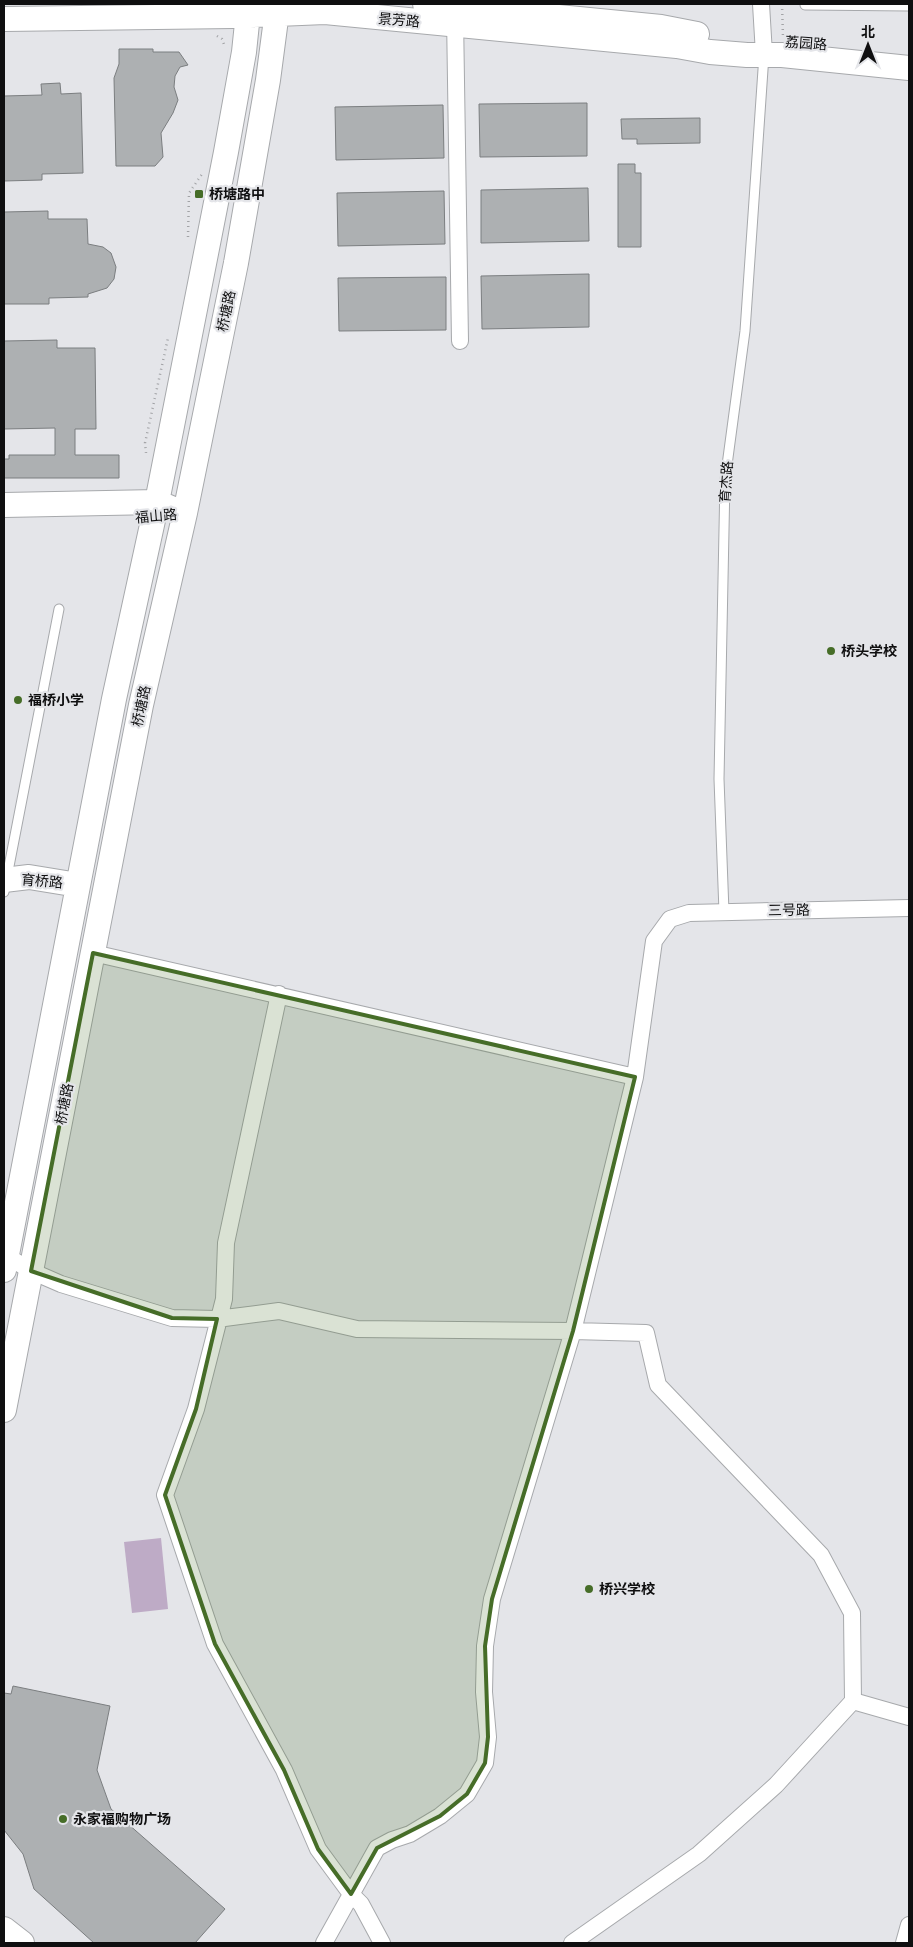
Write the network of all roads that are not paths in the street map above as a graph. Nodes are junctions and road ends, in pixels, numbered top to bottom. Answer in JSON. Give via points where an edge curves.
{"nodes":[{"id":1,"x":425,"y":4,"type":"edge"},
{"id":2,"x":761,"y":4,"type":"edge"},
{"id":3,"x":805,"y":5,"type":"dead end"},
{"id":4,"x":909,"y":6,"type":"edge"},
{"id":5,"x":248,"y":9,"type":"edge"},
{"id":6,"x":278,"y":9,"type":"edge"},
{"id":7,"x":455,"y":12,"type":"edge"},
{"id":8,"x":4,"y":19,"type":"edge"},
{"id":9,"x":770,"y":45,"type":"junction"},
{"id":10,"x":909,"y":52,"type":"edge"},
{"id":11,"x":909,"y":68,"type":"edge"},
{"id":12,"x":460,"y":341,"type":"dead end"},
{"id":13,"x":4,"y":505,"type":"edge"},
{"id":14,"x":155,"y":509,"type":"junction"},
{"id":15,"x":184,"y":513,"type":"junction"},
{"id":16,"x":4,"y":520,"type":"edge"},
{"id":17,"x":59,"y":609,"type":"dead end"},
{"id":18,"x":4,"y":882,"type":"edge"},
{"id":19,"x":78,"y":885,"type":"junction"},
{"id":20,"x":909,"y":908,"type":"edge"},
{"id":21,"x":724,"y":912,"type":"junction"},
{"id":22,"x":93,"y":952,"type":"junction"},
{"id":23,"x":279,"y":994,"type":"junction"},
{"id":24,"x":636,"y":1077,"type":"junction"},
{"id":25,"x":5,"y":1260,"type":"edge"},
{"id":26,"x":31,"y":1271,"type":"junction"},
{"id":27,"x":218,"y":1320,"type":"junction"},
{"id":28,"x":572,"y":1331,"type":"junction"},
{"id":29,"x":4,"y":1410,"type":"edge"},
{"id":30,"x":853,"y":1701,"type":"junction"},
{"id":31,"x":909,"y":1718,"type":"edge"},
{"id":32,"x":351,"y":1894,"type":"junction"},
{"id":33,"x":909,"y":1925,"type":"edge"},
{"id":34,"x":4,"y":1929,"type":"edge"},
{"id":35,"x":22,"y":1943,"type":"edge"},
{"id":36,"x":324,"y":1943,"type":"edge"},
{"id":37,"x":382,"y":1943,"type":"edge"},
{"id":38,"x":572,"y":1943,"type":"edge"},
{"id":39,"x":904,"y":1943,"type":"edge"}],
"edges":[{"from":1,"to":7,"type":"street","name":"景芳路"},
{"from":2,"to":9,"type":"street"},
{"from":3,"to":4,"type":"lane"},
{"from":5,"to":6,"type":"street","name":"景芳路"},
{"from":5,"to":8,"type":"street","name":"景芳路"},
{"from":5,"to":14,"type":"street","name":"桥塘路","via":[[244,52],[226,152]]},
{"from":6,"to":7,"type":"street","name":"景芳路"},
{"from":6,"to":15,"type":"street","name":"桥塘路","via":[[236,263]]},
{"from":7,"to":9,"type":"street","name":"景芳路","via":[[710,52]]},
{"from":7,"to":12,"type":"street"},
{"from":9,"to":10,"type":"street","name":"荔园路"},
{"from":9,"to":11,"type":"street","name":"荔园路"},
{"from":9,"to":21,"type":"lane","name":"育杰路","via":[[745,331],[724,480],[719,779]]},
{"from":13,"to":14,"type":"street","name":"福山路"},
{"from":14,"to":15,"type":"street","name":"福山路"},
{"from":14,"to":16,"type":"street","name":"福山路"},
{"from":14,"to":19,"type":"street","name":"桥塘路"},
{"from":15,"to":22,"type":"street","name":"桥塘路","via":[[141,705]]},
{"from":17,"to":18,"type":"lane"},
{"from":18,"to":19,"type":"street","name":"育桥路","via":[[28,877]]},
{"from":19,"to":25,"type":"street","name":"桥塘路"},
{"from":20,"to":21,"type":"street","name":"三号路"},
{"from":21,"to":24,"type":"street","name":"三号路","via":[[689,913],[670,919],[654,941]]},
{"from":22,"to":23,"type":"street"},
{"from":22,"to":26,"type":"street","name":"桥塘路"},
{"from":23,"to":24,"type":"street"},
{"from":23,"to":27,"type":"street","via":[[226,1243],[224,1299]]},
{"from":24,"to":28,"type":"street"},
{"from":25,"to":26,"type":"street"},
{"from":26,"to":27,"type":"street","via":[[61,1284],[172,1318]]},
{"from":26,"to":29,"type":"street","name":"桥塘路"},
{"from":27,"to":28,"type":"street","via":[[279,1311],[357,1329]]},
{"from":27,"to":32,"type":"street","via":[[196,1409],[165,1495],[215,1644],[284,1770],[318,1850]]},
{"from":28,"to":30,"type":"street","via":[[646,1333],[658,1385],[821,1555],[852,1612]]},
{"from":28,"to":32,"type":"street","via":[[492,1599],[485,1646],[484,1692],[488,1737],[485,1764],[467,1794],[440,1816],[377,1848]]},
{"from":30,"to":31,"type":"street"},
{"from":30,"to":38,"type":"street","via":[[776,1785],[699,1854]]},
{"from":32,"to":36,"type":"street"},
{"from":32,"to":37,"type":"street","via":[[361,1904]]},
{"from":33,"to":39,"type":"street"},
{"from":34,"to":35,"type":"street"}]}
